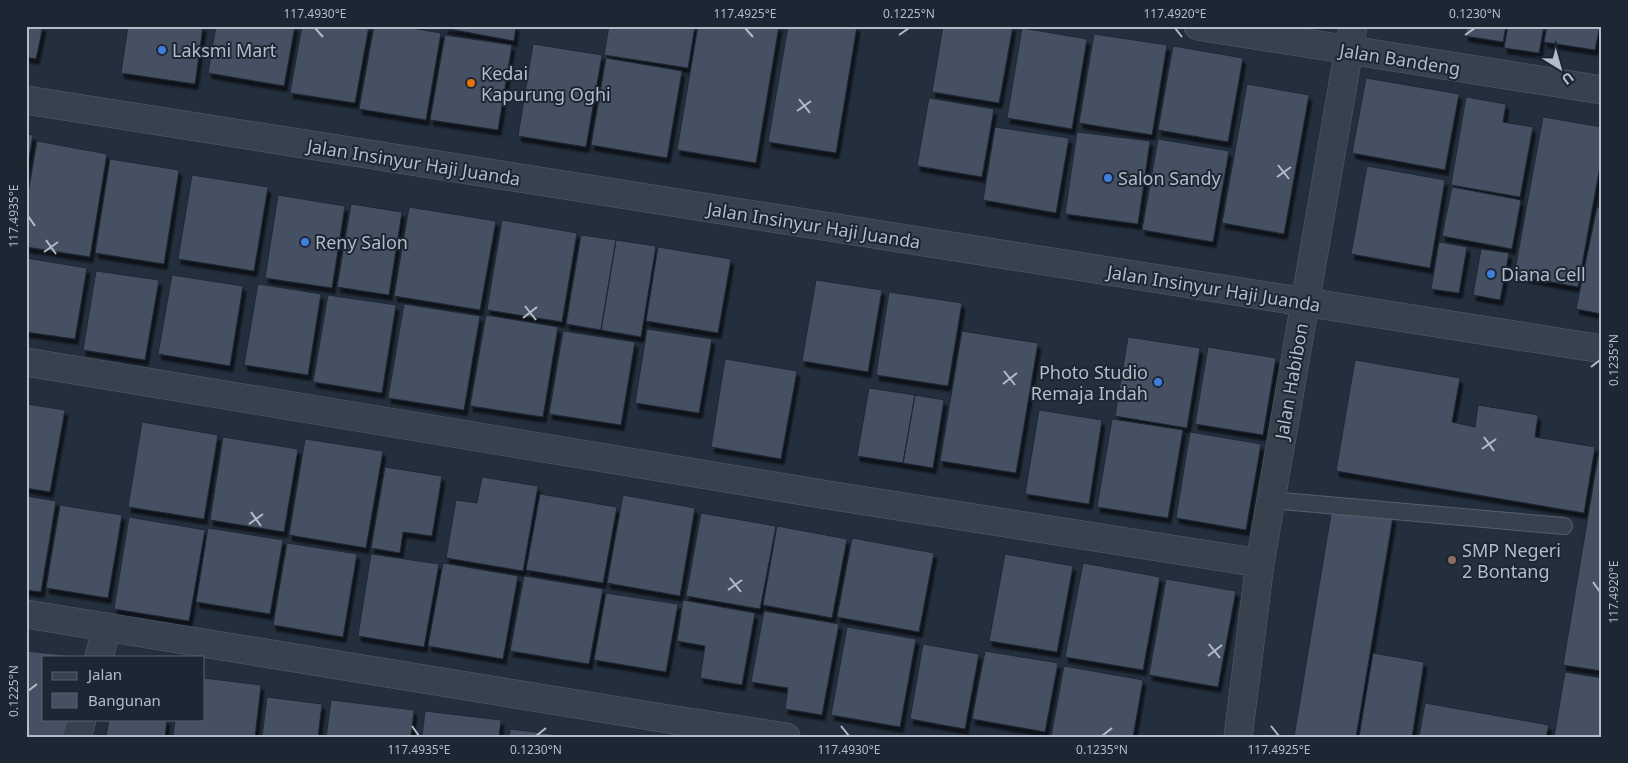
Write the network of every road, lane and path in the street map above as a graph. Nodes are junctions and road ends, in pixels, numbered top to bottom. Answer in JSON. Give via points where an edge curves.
{"nodes":[{"id":1,"x":1198,"y":26,"type":"edge"},
{"id":2,"x":1350,"y":39,"type":"edge"},
{"id":3,"x":1602,"y":90,"type":"edge"},
{"id":4,"x":26,"y":100,"type":"edge"},
{"id":5,"x":1304,"y":302,"type":"junction"},
{"id":6,"x":1602,"y":349,"type":"edge"},
{"id":7,"x":26,"y":362,"type":"edge"},
{"id":8,"x":1271,"y":500,"type":"junction"},
{"id":9,"x":1564,"y":526,"type":"dead end"},
{"id":10,"x":1260,"y":563,"type":"junction"},
{"id":11,"x":26,"y":614,"type":"edge"},
{"id":12,"x":107,"y":627,"type":"junction"},
{"id":13,"x":99,"y":656,"type":"edge"},
{"id":14,"x":82,"y":720,"type":"edge"},
{"id":15,"x":77,"y":737,"type":"edge"},
{"id":16,"x":786,"y":737,"type":"edge"},
{"id":17,"x":1238,"y":737,"type":"edge"}],
"edges":[{"from":1,"to":2,"type":"street","name":"Jalan Bandeng"},
{"from":2,"to":3,"type":"street","name":"Jalan Bandeng"},
{"from":2,"to":5,"type":"street","name":"Jalan Habibon"},
{"from":4,"to":5,"type":"street","name":"Jalan Insinyur Haji Juanda"},
{"from":5,"to":6,"type":"street","name":"Jalan Insinyur Haji Juanda"},
{"from":5,"to":8,"type":"street","name":"Jalan Habibon"},
{"from":7,"to":10,"type":"street"},
{"from":8,"to":9,"type":"lane"},
{"from":8,"to":10,"type":"street","name":"Jalan Habibon"},
{"from":10,"to":17,"type":"street","name":"Jalan Habibon"},
{"from":11,"to":12,"type":"street"},
{"from":12,"to":13,"type":"street"},
{"from":12,"to":16,"type":"street"},
{"from":14,"to":15,"type":"street"}]}
